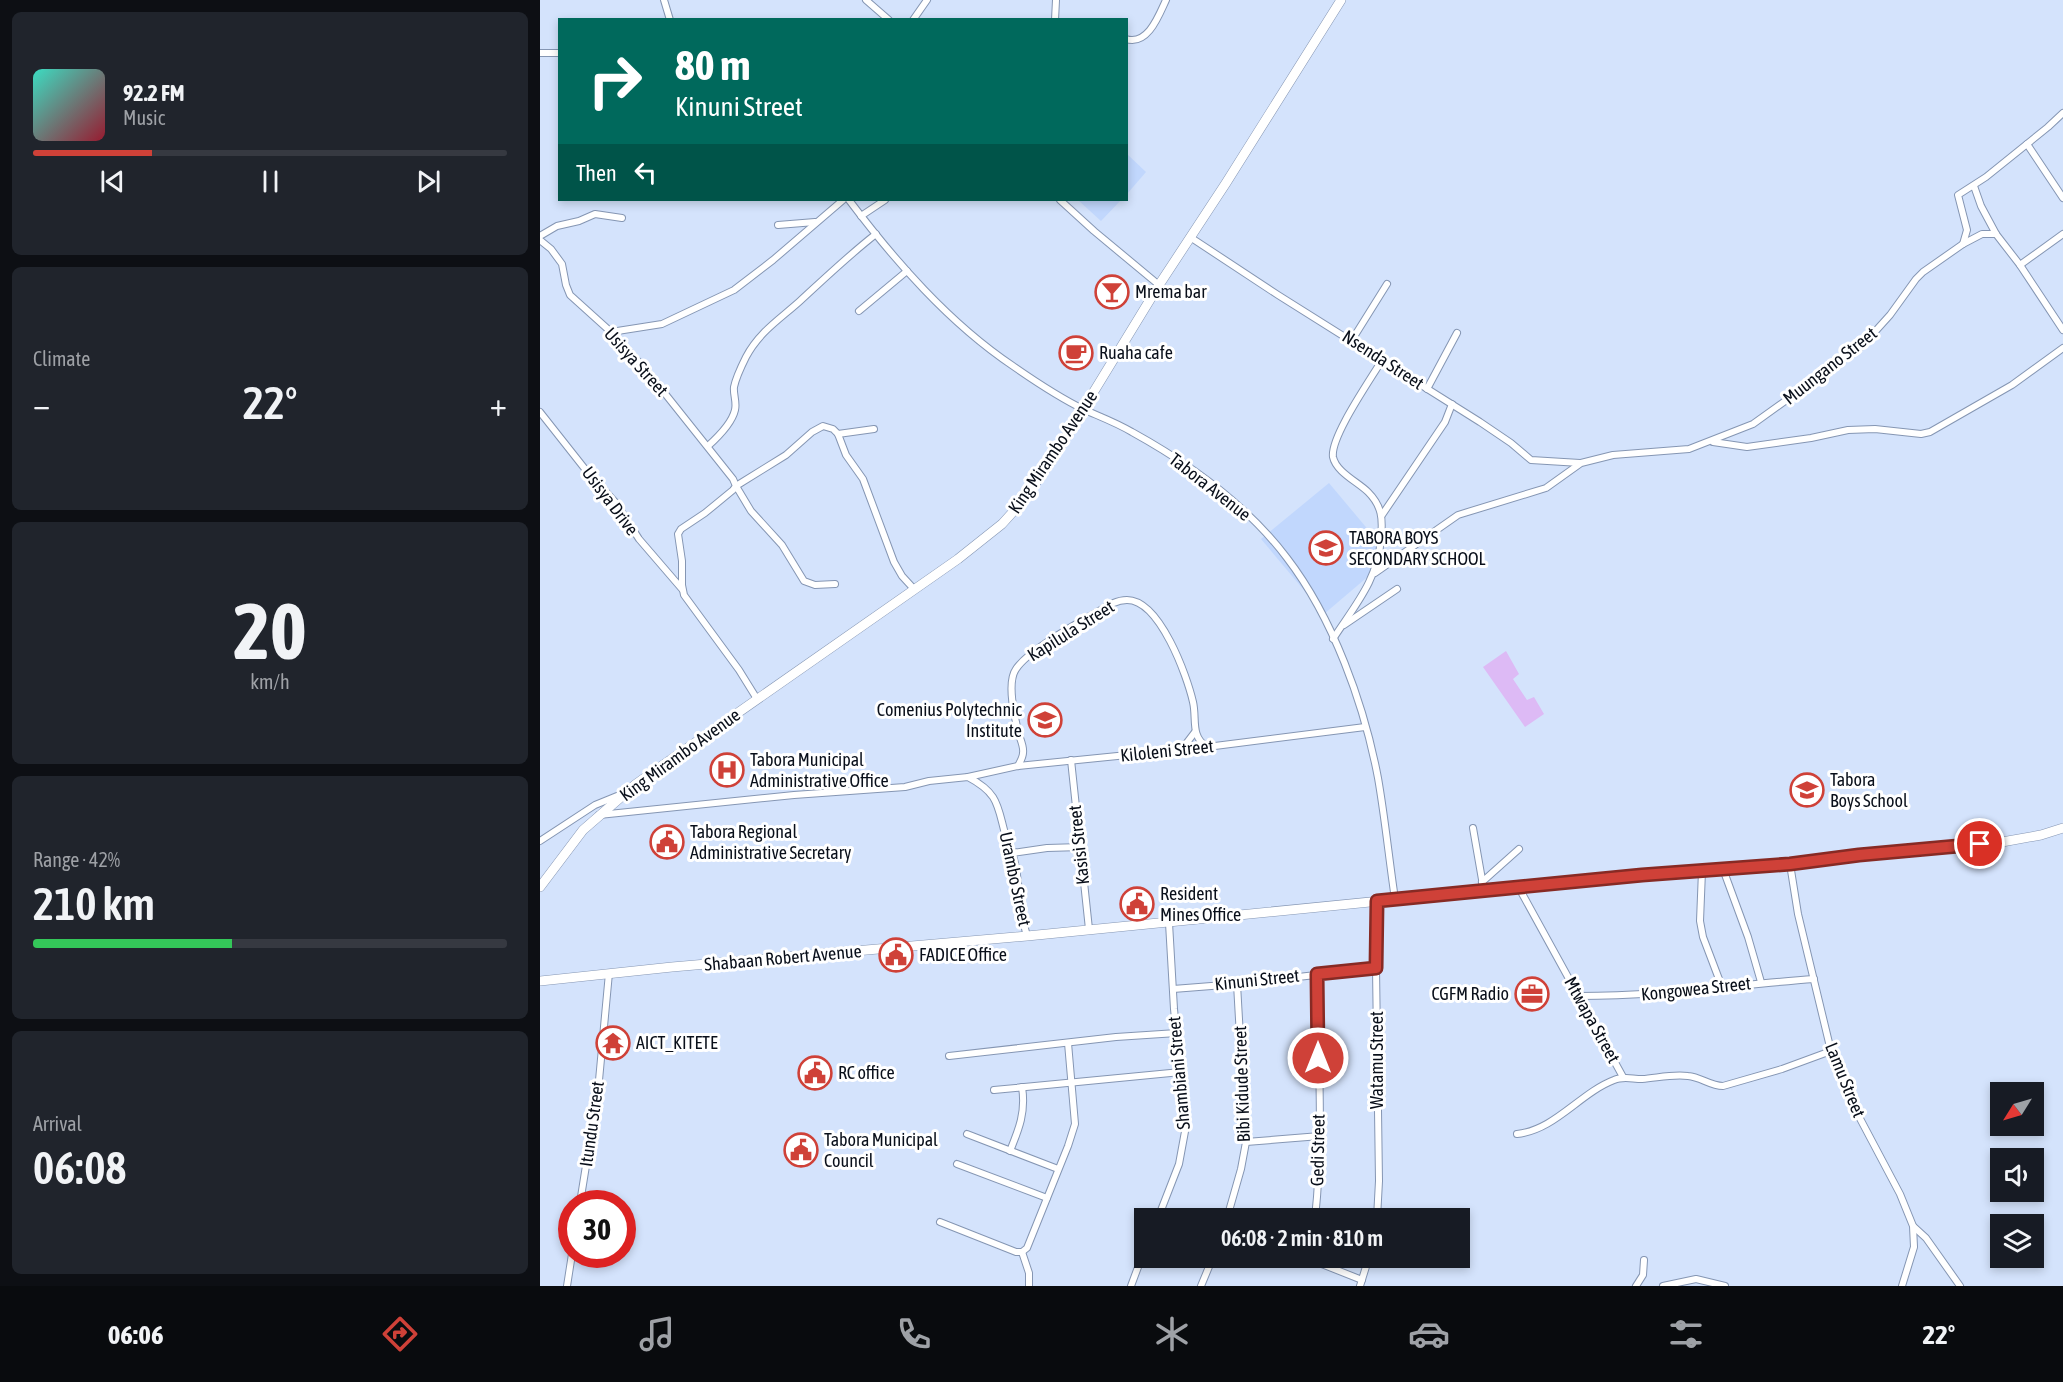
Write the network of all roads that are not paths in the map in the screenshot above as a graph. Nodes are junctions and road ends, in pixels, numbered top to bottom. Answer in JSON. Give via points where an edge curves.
{"nodes":[{"id":1,"x":664,"y":0,"type":"edge"},
{"id":2,"x":866,"y":0,"type":"edge"},
{"id":3,"x":927,"y":0,"type":"edge"},
{"id":4,"x":1056,"y":0,"type":"edge"},
{"id":5,"x":1166,"y":0,"type":"edge"},
{"id":6,"x":1341,"y":0,"type":"edge"},
{"id":7,"x":669,"y":18,"type":"edge"},
{"id":8,"x":887,"y":18,"type":"edge"},
{"id":9,"x":914,"y":18,"type":"edge"},
{"id":10,"x":1055,"y":18,"type":"edge"},
{"id":11,"x":1128,"y":40,"type":"edge"},
{"id":12,"x":540,"y":53,"type":"edge"},
{"id":13,"x":558,"y":53,"type":"edge"},
{"id":14,"x":2063,"y":112,"type":"edge"},
{"id":15,"x":2026,"y":144,"type":"junction"},
{"id":16,"x":1974,"y":186,"type":"junction"},
{"id":17,"x":2063,"y":198,"type":"edge"},
{"id":18,"x":842,"y":201,"type":"edge"},
{"id":19,"x":850,"y":201,"type":"edge"},
{"id":20,"x":884,"y":201,"type":"edge"},
{"id":21,"x":1061,"y":201,"type":"edge"},
{"id":22,"x":861,"y":216,"type":"junction"},
{"id":23,"x":622,"y":218,"type":"dead end"},
{"id":24,"x":815,"y":222,"type":"junction"},
{"id":25,"x":778,"y":225,"type":"dead end"},
{"id":26,"x":876,"y":234,"type":"junction"},
{"id":27,"x":1996,"y":234,"type":"junction"},
{"id":28,"x":2063,"y":234,"type":"edge"},
{"id":29,"x":1190,"y":237,"type":"junction"},
{"id":30,"x":540,"y":238,"type":"edge"},
{"id":31,"x":1963,"y":244,"type":"junction"},
{"id":32,"x":2020,"y":265,"type":"junction"},
{"id":33,"x":907,"y":271,"type":"junction"},
{"id":34,"x":1387,"y":284,"type":"dead end"},
{"id":35,"x":1159,"y":285,"type":"junction"},
{"id":36,"x":860,"y":311,"type":"dead end"},
{"id":37,"x":2063,"y":330,"type":"edge"},
{"id":38,"x":611,"y":332,"type":"junction"},
{"id":39,"x":1457,"y":333,"type":"dead end"},
{"id":40,"x":1352,"y":340,"type":"junction"},
{"id":41,"x":2063,"y":348,"type":"edge"},
{"id":42,"x":1382,"y":360,"type":"junction"},
{"id":43,"x":1427,"y":389,"type":"junction"},
{"id":44,"x":1452,"y":404,"type":"junction"},
{"id":45,"x":1083,"y":409,"type":"junction"},
{"id":46,"x":540,"y":412,"type":"edge"},
{"id":47,"x":874,"y":429,"type":"dead end"},
{"id":48,"x":838,"y":434,"type":"junction"},
{"id":49,"x":1710,"y":442,"type":"junction"},
{"id":50,"x":708,"y":446,"type":"junction"},
{"id":51,"x":1581,"y":463,"type":"junction"},
{"id":52,"x":736,"y":486,"type":"junction"},
{"id":53,"x":1382,"y":515,"type":"junction"},
{"id":54,"x":1375,"y":573,"type":"junction"},
{"id":55,"x":835,"y":584,"type":"dead end"},
{"id":56,"x":913,"y":588,"type":"junction"},
{"id":57,"x":682,"y":589,"type":"junction"},
{"id":58,"x":1396,"y":589,"type":"dead end"},
{"id":59,"x":1341,"y":627,"type":"junction"},
{"id":60,"x":1333,"y":639,"type":"junction"},
{"id":61,"x":758,"y":699,"type":"junction"},
{"id":62,"x":1365,"y":727,"type":"junction"},
{"id":63,"x":1195,"y":732,"type":"junction"},
{"id":64,"x":1207,"y":747,"type":"junction"},
{"id":65,"x":1181,"y":749,"type":"junction"},
{"id":66,"x":1023,"y":750,"type":"junction"},
{"id":67,"x":1071,"y":760,"type":"junction"},
{"id":68,"x":1035,"y":764,"type":"junction"},
{"id":69,"x":1018,"y":765,"type":"junction"},
{"id":70,"x":968,"y":777,"type":"junction"},
{"id":71,"x":628,"y":791,"type":"junction"},
{"id":72,"x":599,"y":815,"type":"junction"},
{"id":73,"x":1473,"y":828,"type":"dead end"},
{"id":74,"x":2063,"y":828,"type":"edge"},
{"id":75,"x":540,"y":841,"type":"edge"},
{"id":76,"x":1081,"y":847,"type":"junction"},
{"id":77,"x":1519,"y":849,"type":"dead end"},
{"id":78,"x":1012,"y":853,"type":"junction"},
{"id":79,"x":1790,"y":864,"type":"junction"},
{"id":80,"x":1723,"y":869,"type":"junction"},
{"id":81,"x":1702,"y":870,"type":"junction"},
{"id":82,"x":1483,"y":886,"type":"junction"},
{"id":83,"x":540,"y":887,"type":"edge"},
{"id":84,"x":1519,"y":888,"type":"junction"},
{"id":85,"x":1395,"y":899,"type":"junction"},
{"id":86,"x":1377,"y":901,"type":"junction"},
{"id":87,"x":1169,"y":923,"type":"junction"},
{"id":88,"x":1089,"y":929,"type":"junction"},
{"id":89,"x":1027,"y":936,"type":"junction"},
{"id":90,"x":1376,"y":968,"type":"junction"},
{"id":91,"x":609,"y":974,"type":"junction"},
{"id":92,"x":1317,"y":974,"type":"junction"},
{"id":93,"x":1814,"y":979,"type":"junction"},
{"id":94,"x":540,"y":981,"type":"edge"},
{"id":95,"x":1761,"y":982,"type":"junction"},
{"id":96,"x":1237,"y":984,"type":"junction"},
{"id":97,"x":1722,"y":987,"type":"junction"},
{"id":98,"x":1173,"y":988,"type":"junction"},
{"id":99,"x":1579,"y":996,"type":"junction"},
{"id":100,"x":1177,"y":1033,"type":"junction"},
{"id":101,"x":1068,"y":1043,"type":"junction"},
{"id":102,"x":1831,"y":1051,"type":"junction"},
{"id":103,"x":949,"y":1056,"type":"dead end"},
{"id":104,"x":1181,"y":1072,"type":"junction"},
{"id":105,"x":1623,"y":1077,"type":"junction"},
{"id":106,"x":1071,"y":1083,"type":"junction"},
{"id":107,"x":1022,"y":1087,"type":"junction"},
{"id":108,"x":994,"y":1090,"type":"dead end"},
{"id":109,"x":967,"y":1134,"type":"dead end"},
{"id":110,"x":1517,"y":1134,"type":"dead end"},
{"id":111,"x":1320,"y":1136,"type":"junction"},
{"id":112,"x":1246,"y":1142,"type":"junction"},
{"id":113,"x":1010,"y":1151,"type":"junction"},
{"id":114,"x":957,"y":1164,"type":"dead end"},
{"id":115,"x":1058,"y":1169,"type":"junction"},
{"id":116,"x":582,"y":1190,"type":"edge"},
{"id":117,"x":1047,"y":1198,"type":"junction"},
{"id":118,"x":1162,"y":1208,"type":"edge"},
{"id":119,"x":1230,"y":1208,"type":"edge"},
{"id":120,"x":1316,"y":1208,"type":"edge"},
{"id":121,"x":1378,"y":1208,"type":"edge"},
{"id":122,"x":940,"y":1222,"type":"dead end"},
{"id":123,"x":1913,"y":1227,"type":"junction"},
{"id":124,"x":1022,"y":1252,"type":"junction"},
{"id":125,"x":1644,"y":1260,"type":"dead end"},
{"id":126,"x":570,"y":1268,"type":"edge"},
{"id":127,"x":1138,"y":1268,"type":"edge"},
{"id":128,"x":1209,"y":1268,"type":"edge"},
{"id":129,"x":1329,"y":1268,"type":"edge"},
{"id":130,"x":1366,"y":1268,"type":"edge"},
{"id":131,"x":1361,"y":1283,"type":"edge"},
{"id":132,"x":1204,"y":1285,"type":"edge"},
{"id":133,"x":567,"y":1286,"type":"edge"},
{"id":134,"x":1029,"y":1286,"type":"edge"},
{"id":135,"x":1131,"y":1286,"type":"edge"},
{"id":136,"x":1636,"y":1286,"type":"edge"},
{"id":137,"x":1663,"y":1286,"type":"edge"},
{"id":138,"x":1725,"y":1286,"type":"edge"},
{"id":139,"x":1902,"y":1286,"type":"edge"},
{"id":140,"x":1960,"y":1286,"type":"edge"}],
"edges":[{"from":1,"to":7,"type":"street"},
{"from":2,"to":8,"type":"street"},
{"from":3,"to":9,"type":"street"},
{"from":4,"to":10,"type":"street"},
{"from":5,"to":11,"type":"street","via":[[1143,37]]},
{"from":6,"to":29,"type":"street","name":"King Mirambo Avenue"},
{"from":12,"to":13,"type":"street"},
{"from":14,"to":15,"type":"street"},
{"from":15,"to":16,"type":"street"},
{"from":15,"to":17,"type":"street"},
{"from":16,"to":27,"type":"street"},
{"from":16,"to":31,"type":"street","via":[[1958,195],[1967,230]]},
{"from":18,"to":24,"type":"street"},
{"from":19,"to":22,"type":"street","name":"Tabora Avenue"},
{"from":20,"to":22,"type":"street"},
{"from":21,"to":35,"type":"street"},
{"from":22,"to":26,"type":"street","name":"Tabora Avenue"},
{"from":23,"to":30,"type":"street","via":[[595,214],[557,226]]},
{"from":24,"to":25,"type":"street"},
{"from":24,"to":38,"type":"street","via":[[734,290],[663,324]]},
{"from":26,"to":33,"type":"street","name":"Tabora Avenue"},
{"from":26,"to":50,"type":"street","via":[[758,338],[736,382],[735,412]]},
{"from":27,"to":31,"type":"street","name":"Muungano Street","via":[[1982,234]]},
{"from":27,"to":32,"type":"street"},
{"from":28,"to":32,"type":"street"},
{"from":29,"to":35,"type":"street","name":"King Mirambo Avenue"},
{"from":29,"to":40,"type":"street","name":"Nsenda Street"},
{"from":30,"to":38,"type":"street","name":"Usisya Street","via":[[562,264],[570,295]]},
{"from":31,"to":49,"type":"street","name":"Muungano Street","via":[[1916,279],[1862,346],[1760,420]]},
{"from":32,"to":37,"type":"street"},
{"from":33,"to":36,"type":"street"},
{"from":33,"to":45,"type":"street","name":"Tabora Avenue","via":[[993,352]]},
{"from":34,"to":40,"type":"street"},
{"from":35,"to":45,"type":"street","name":"King Mirambo Avenue"},
{"from":38,"to":50,"type":"street","name":"Usisya Street"},
{"from":39,"to":43,"type":"street"},
{"from":40,"to":42,"type":"street","name":"Nsenda Street"},
{"from":41,"to":49,"type":"street","name":"Muungano Street","via":[[2012,385],[1930,432],[1848,430],[1747,447]]},
{"from":42,"to":43,"type":"street","name":"Nsenda Street"},
{"from":42,"to":53,"type":"street","via":[[1341,428],[1333,451],[1337,466],[1373,497]]},
{"from":43,"to":44,"type":"street","name":"Nsenda Street"},
{"from":44,"to":51,"type":"street","name":"Nsenda Street","via":[[1531,460]]},
{"from":44,"to":53,"type":"street","via":[[1445,422]]},
{"from":45,"to":56,"type":"street","name":"King Mirambo Avenue","via":[[1052,460],[1009,517],[981,542]]},
{"from":45,"to":60,"type":"street","name":"Tabora Avenue","via":[[1159,448],[1245,512],[1299,575]]},
{"from":46,"to":57,"type":"street","name":"Usisya Drive"},
{"from":47,"to":48,"type":"street"},
{"from":48,"to":52,"type":"street","via":[[828,426],[818,428],[786,455]]},
{"from":48,"to":56,"type":"street","via":[[846,455],[866,485],[894,562]]},
{"from":49,"to":51,"type":"street","name":"Muungano Street","via":[[1689,449],[1613,455]]},
{"from":50,"to":52,"type":"street","name":"Usisya Street"},
{"from":51,"to":54,"type":"street","name":"Muungano Street","via":[[1546,488],[1458,515]]},
{"from":52,"to":55,"type":"street","name":"Usisya Street","via":[[804,580],[814,585]]},
{"from":52,"to":57,"type":"street","via":[[678,534]]},
{"from":53,"to":54,"type":"street","name":"Muungano Street"},
{"from":54,"to":59,"type":"street","name":"Muungano Street"},
{"from":56,"to":61,"type":"street","name":"King Mirambo Avenue"},
{"from":57,"to":61,"type":"street"},
{"from":58,"to":59,"type":"street"},
{"from":59,"to":60,"type":"street","name":"Muungano Street"},
{"from":60,"to":62,"type":"street","name":"Tabora Avenue"},
{"from":61,"to":71,"type":"street","name":"King Mirambo Avenue"},
{"from":62,"to":64,"type":"street","name":"Kiloleni Street"},
{"from":62,"to":85,"type":"street","name":"Tabora Avenue","via":[[1378,780]]},
{"from":63,"to":64,"type":"street"},
{"from":63,"to":65,"type":"street"},
{"from":63,"to":66,"type":"street","name":"Kapilula Street","via":[[1191,694],[1174,649],[1148,610],[1129,600],[1108,605],[1015,670],[1012,687]]},
{"from":64,"to":65,"type":"street","name":"Kiloleni Street"},
{"from":65,"to":67,"type":"street","name":"Kiloleni Street"},
{"from":66,"to":68,"type":"street","name":"Kapilula Street"},
{"from":66,"to":69,"type":"street"},
{"from":67,"to":68,"type":"street","name":"Kiloleni Street"},
{"from":67,"to":76,"type":"street","name":"Kasisi Street"},
{"from":68,"to":69,"type":"street","name":"Kiloleni Street"},
{"from":69,"to":70,"type":"street","name":"Kiloleni Street"},
{"from":70,"to":72,"type":"street","via":[[911,786]]},
{"from":70,"to":78,"type":"street","name":"Urambo Street","via":[[987,790],[998,805]]},
{"from":71,"to":72,"type":"street","name":"King Mirambo Avenue"},
{"from":71,"to":75,"type":"street","via":[[594,805]]},
{"from":72,"to":83,"type":"street","name":"King Mirambo Avenue"},
{"from":73,"to":82,"type":"street"},
{"from":74,"to":79,"type":"street","name":"Shabaan Robert Avenue","via":[[2002,842]]},
{"from":76,"to":78,"type":"street"},
{"from":76,"to":88,"type":"street","name":"Kasisi Street"},
{"from":77,"to":82,"type":"street"},
{"from":78,"to":89,"type":"street","name":"Urambo Street"},
{"from":79,"to":80,"type":"street","name":"Shabaan Robert Avenue"},
{"from":79,"to":93,"type":"street","name":"Lamu Street"},
{"from":80,"to":81,"type":"street","name":"Shabaan Robert Avenue"},
{"from":80,"to":95,"type":"street"},
{"from":81,"to":84,"type":"street","name":"Shabaan Robert Avenue"},
{"from":81,"to":97,"type":"street","via":[[1700,921]]},
{"from":82,"to":84,"type":"street","name":"Shabaan Robert Avenue"},
{"from":82,"to":85,"type":"street","name":"Shabaan Robert Avenue"},
{"from":84,"to":99,"type":"street","name":"Mtwapa Street"},
{"from":85,"to":86,"type":"street","name":"Shabaan Robert Avenue"},
{"from":86,"to":87,"type":"street","name":"Shabaan Robert Avenue"},
{"from":86,"to":90,"type":"street","name":"Watamu Street"},
{"from":87,"to":88,"type":"street","name":"Shabaan Robert Avenue"},
{"from":87,"to":98,"type":"street","name":"Shambiani Street"},
{"from":88,"to":89,"type":"street","name":"Shabaan Robert Avenue"},
{"from":89,"to":91,"type":"street","name":"Shabaan Robert Avenue"},
{"from":90,"to":92,"type":"street","name":"Kinuni Street"},
{"from":90,"to":121,"type":"street","name":"Watamu Street"},
{"from":91,"to":94,"type":"street","name":"Shabaan Robert Avenue"},
{"from":91,"to":116,"type":"street","name":"Itundu Street","via":[[597,1100]]},
{"from":92,"to":96,"type":"street","name":"Kinuni Street"},
{"from":92,"to":111,"type":"street","name":"Gedi Street"},
{"from":93,"to":95,"type":"street","name":"Kongowea Street"},
{"from":93,"to":102,"type":"street","name":"Lamu Street"},
{"from":95,"to":97,"type":"street","name":"Kongowea Street"},
{"from":96,"to":98,"type":"street","name":"Kinuni Street"},
{"from":96,"to":112,"type":"street","name":"Bibi Kidude Street"},
{"from":97,"to":99,"type":"street","name":"Kongowea Street"},
{"from":98,"to":100,"type":"street","name":"Shambiani Street"},
{"from":99,"to":105,"type":"street","name":"Mtwapa Street"},
{"from":100,"to":101,"type":"street"},
{"from":100,"to":104,"type":"street","name":"Shambiani Street"},
{"from":101,"to":103,"type":"street"},
{"from":101,"to":106,"type":"street"},
{"from":102,"to":105,"type":"street","via":[[1724,1086],[1689,1076]]},
{"from":102,"to":123,"type":"street","name":"Lamu Street","via":[[1847,1094],[1900,1194]]},
{"from":104,"to":106,"type":"street"},
{"from":104,"to":118,"type":"street","name":"Shambiani Street","via":[[1185,1138]]},
{"from":105,"to":110,"type":"street","name":"Mtwapa Street","via":[[1602,1086],[1536,1130]]},
{"from":106,"to":107,"type":"street"},
{"from":106,"to":115,"type":"street","via":[[1075,1124]]},
{"from":107,"to":108,"type":"street"},
{"from":107,"to":113,"type":"street","via":[[1023,1119]]},
{"from":109,"to":113,"type":"street"},
{"from":111,"to":112,"type":"street"},
{"from":111,"to":120,"type":"street","name":"Gedi Street"},
{"from":112,"to":119,"type":"street","name":"Bibi Kidude Street"},
{"from":113,"to":115,"type":"street"},
{"from":114,"to":117,"type":"street"},
{"from":115,"to":117,"type":"street"},
{"from":117,"to":124,"type":"street"},
{"from":122,"to":124,"type":"street"},
{"from":123,"to":139,"type":"street","name":"Lamu Street","via":[[1914,1247]]},
{"from":123,"to":140,"type":"street","via":[[1926,1238]]},
{"from":124,"to":134,"type":"street"},
{"from":125,"to":136,"type":"street","via":[[1643,1275]]},
{"from":126,"to":133,"type":"street"},
{"from":127,"to":135,"type":"street"},
{"from":128,"to":132,"type":"street"},
{"from":129,"to":131,"type":"street"},
{"from":130,"to":131,"type":"street"},
{"from":137,"to":138,"type":"street","via":[[1696,1279]]}]}
